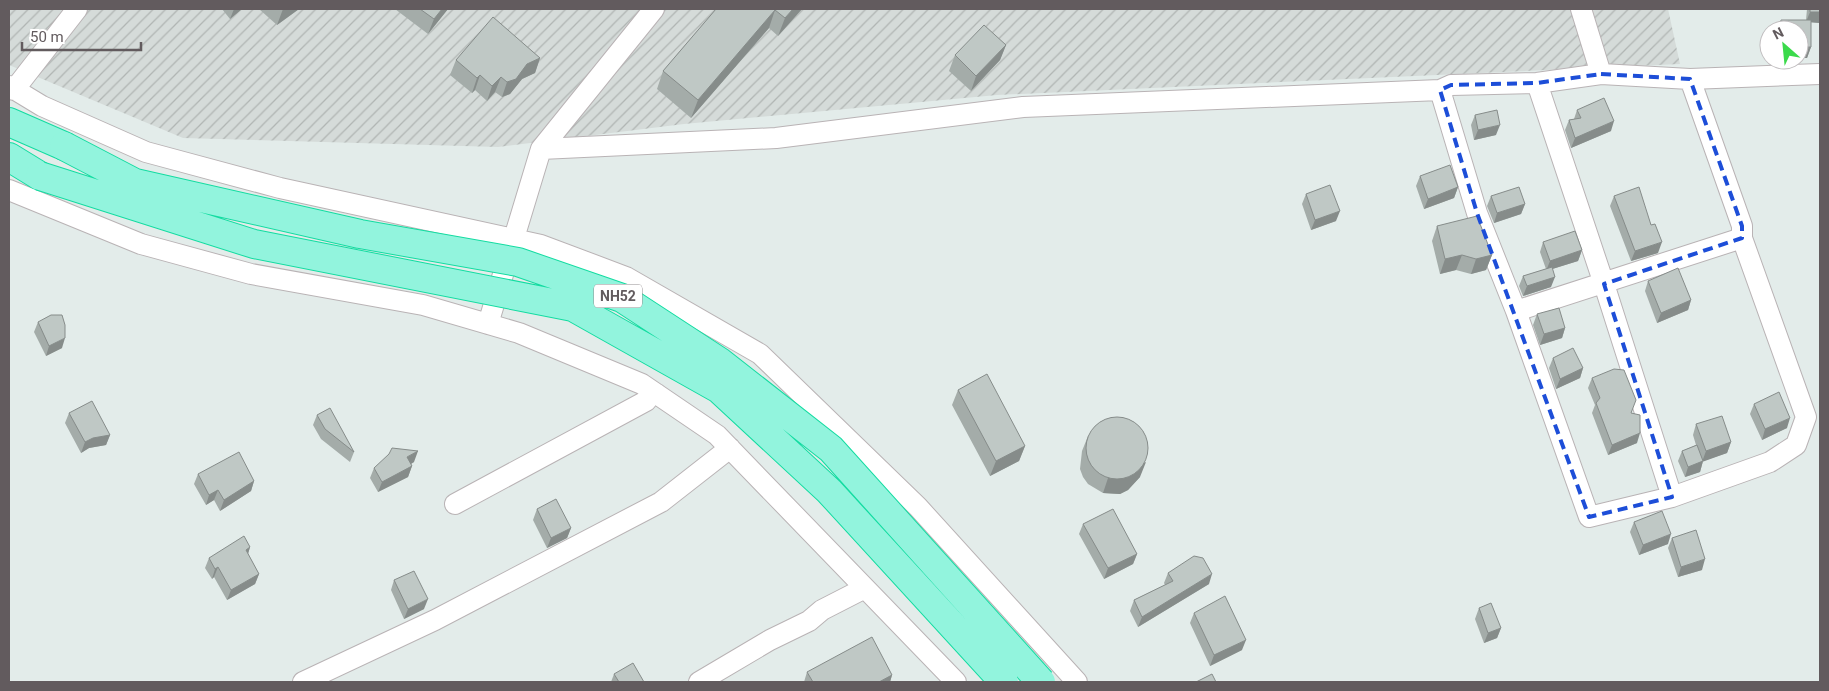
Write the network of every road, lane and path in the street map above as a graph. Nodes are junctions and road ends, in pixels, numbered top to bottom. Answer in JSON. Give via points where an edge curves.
{"nodes":[{"id":1,"x":77,"y":9,"type":"edge"},
{"id":2,"x":654,"y":9,"type":"edge"},
{"id":3,"x":1581,"y":9,"type":"edge"},
{"id":4,"x":1600,"y":74,"type":"junction"},
{"id":5,"x":1820,"y":74,"type":"edge"},
{"id":6,"x":1690,"y":79,"type":"junction"},
{"id":7,"x":1537,"y":83,"type":"junction"},
{"id":8,"x":11,"y":88,"type":"edge"},
{"id":9,"x":1440,"y":90,"type":"junction"},
{"id":10,"x":9,"y":122,"type":"edge"},
{"id":11,"x":541,"y":150,"type":"junction"},
{"id":12,"x":9,"y":157,"type":"edge"},
{"id":13,"x":9,"y":190,"type":"edge"},
{"id":14,"x":1742,"y":238,"type":"junction"},
{"id":15,"x":514,"y":239,"type":"junction"},
{"id":16,"x":1604,"y":284,"type":"junction"},
{"id":17,"x":1516,"y":311,"type":"junction"},
{"id":18,"x":488,"y":324,"type":"junction"},
{"id":19,"x":657,"y":394,"type":"junction"},
{"id":20,"x":730,"y":448,"type":"junction"},
{"id":21,"x":1672,"y":497,"type":"junction"},
{"id":22,"x":455,"y":504,"type":"dead end"},
{"id":23,"x":865,"y":588,"type":"junction"},
{"id":24,"x":303,"y":682,"type":"edge"},
{"id":25,"x":699,"y":682,"type":"edge"},
{"id":26,"x":956,"y":682,"type":"edge"},
{"id":27,"x":1004,"y":682,"type":"edge"},
{"id":28,"x":1042,"y":682,"type":"edge"},
{"id":29,"x":1077,"y":682,"type":"edge"}],
"edges":[{"from":1,"to":8,"type":"street"},
{"from":2,"to":11,"type":"street"},
{"from":3,"to":4,"type":"street"},
{"from":4,"to":6,"type":"street"},
{"from":4,"to":7,"type":"street"},
{"from":5,"to":6,"type":"street"},
{"from":6,"to":14,"type":"street","via":[[1742,226]]},
{"from":7,"to":9,"type":"street","via":[[1451,85]]},
{"from":7,"to":16,"type":"street"},
{"from":8,"to":15,"type":"street","via":[[42,106],[146,152],[280,188]]},
{"from":9,"to":11,"type":"street","via":[[1023,107],[776,138]]},
{"from":9,"to":17,"type":"street","via":[[1477,213]]},
{"from":10,"to":28,"type":"highway","number":"NH52","bridge":true,"via":[[135,183],[360,234],[518,262],[622,298],[720,362],[831,449]]},
{"from":11,"to":15,"type":"street"},
{"from":12,"to":27,"type":"highway","number":"NH52","bridge":true,"via":[[40,176],[254,244],[573,307],[719,389],[829,491]]},
{"from":13,"to":18,"type":"street","via":[[141,244],[251,274],[423,305]]},
{"from":14,"to":16,"type":"street"},
{"from":14,"to":21,"type":"street","via":[[1806,417],[1796,445],[1770,462]]},
{"from":15,"to":18,"type":"street"},
{"from":15,"to":29,"type":"street","via":[[541,245],[626,277],[760,354],[918,506]]},
{"from":16,"to":17,"type":"street"},
{"from":16,"to":21,"type":"street"},
{"from":17,"to":21,"type":"street","via":[[1589,517]]},
{"from":18,"to":19,"type":"street","via":[[528,336],[642,384]]},
{"from":19,"to":20,"type":"street","via":[[717,435]]},
{"from":19,"to":22,"type":"street","via":[[653,392],[646,401]]},
{"from":20,"to":23,"type":"street"},
{"from":20,"to":24,"type":"street","via":[[661,502],[435,620]]},
{"from":23,"to":25,"type":"street"},
{"from":23,"to":26,"type":"street"}]}
